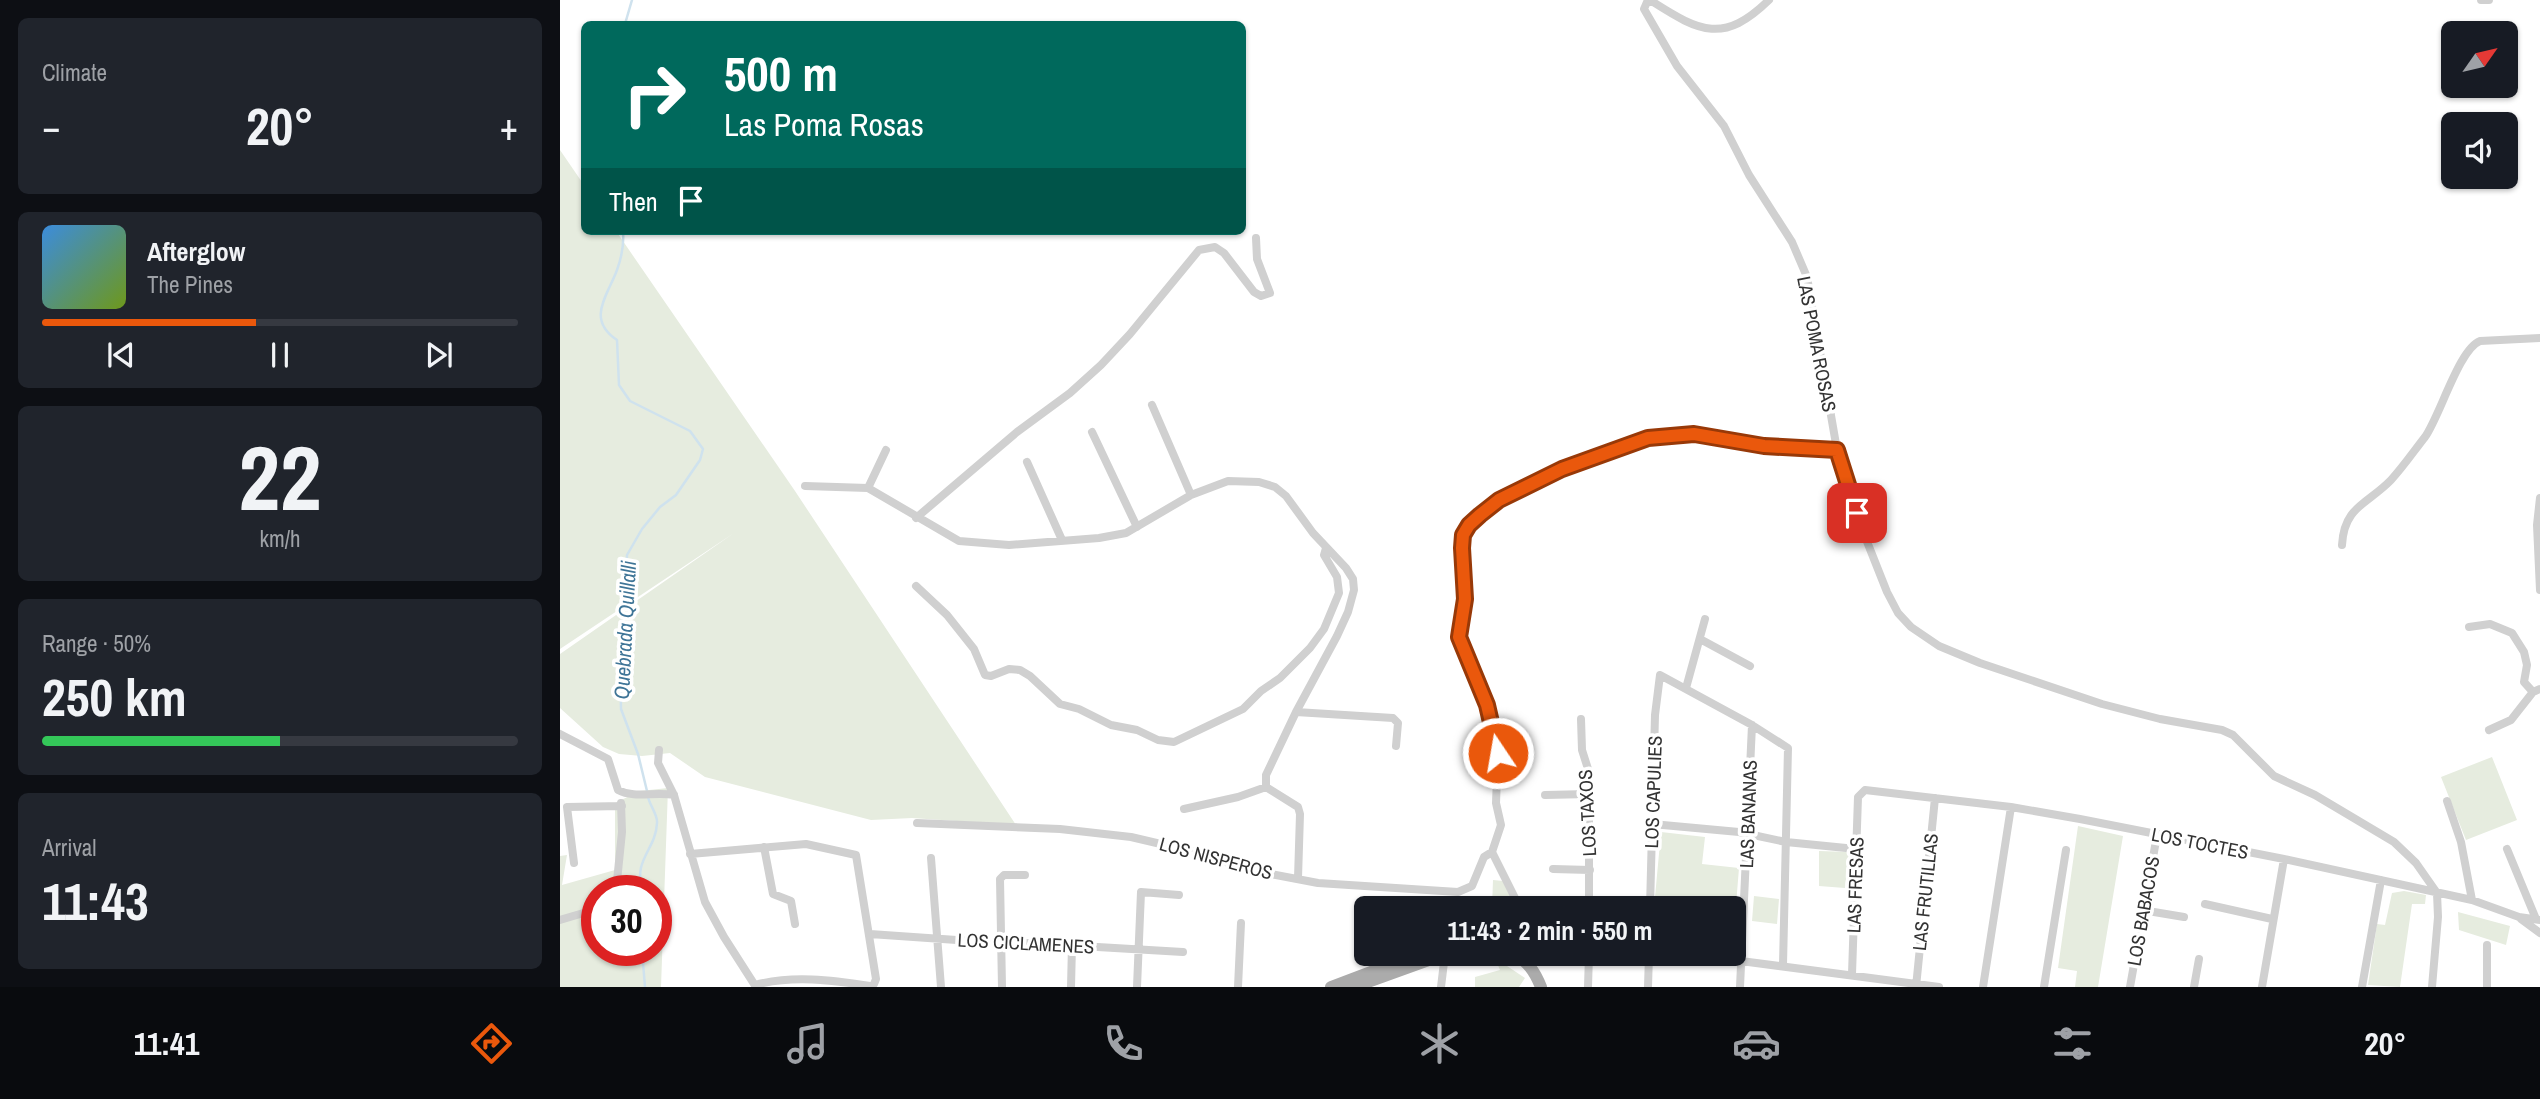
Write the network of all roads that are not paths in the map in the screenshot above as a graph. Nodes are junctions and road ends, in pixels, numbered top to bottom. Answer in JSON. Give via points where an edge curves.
{"nodes":[{"id":1,"x":1769,"y":0,"type":"edge"},
{"id":2,"x":2481,"y":0,"type":"edge"},
{"id":3,"x":2489,"y":0,"type":"edge"},
{"id":4,"x":1255,"y":238,"type":"dead end"},
{"id":5,"x":2540,"y":338,"type":"edge"},
{"id":6,"x":1152,"y":405,"type":"dead end"},
{"id":7,"x":1092,"y":432,"type":"dead end"},
{"id":8,"x":886,"y":450,"type":"dead end"},
{"id":9,"x":1837,"y":450,"type":"junction"},
{"id":10,"x":1027,"y":463,"type":"dead end"},
{"id":11,"x":805,"y":486,"type":"dead end"},
{"id":12,"x":868,"y":488,"type":"junction"},
{"id":13,"x":1191,"y":495,"type":"junction"},
{"id":14,"x":2540,"y":498,"type":"edge"},
{"id":15,"x":916,"y":518,"type":"junction"},
{"id":16,"x":1137,"y":527,"type":"junction"},
{"id":17,"x":1062,"y":540,"type":"junction"},
{"id":18,"x":2342,"y":545,"type":"dead end"},
{"id":19,"x":1326,"y":548,"type":"junction"},
{"id":20,"x":916,"y":586,"type":"dead end"},
{"id":21,"x":2540,"y":590,"type":"edge"},
{"id":22,"x":1705,"y":619,"type":"dead end"},
{"id":23,"x":2469,"y":627,"type":"dead end"},
{"id":24,"x":1700,"y":639,"type":"junction"},
{"id":25,"x":1751,"y":666,"type":"dead end"},
{"id":26,"x":1686,"y":688,"type":"junction"},
{"id":27,"x":2537,"y":691,"type":"edge"},
{"id":28,"x":1296,"y":712,"type":"junction"},
{"id":29,"x":1581,"y":719,"type":"dead end"},
{"id":30,"x":1752,"y":725,"type":"junction"},
{"id":31,"x":2489,"y":730,"type":"dead end"},
{"id":32,"x":560,"y":734,"type":"edge"},
{"id":33,"x":1396,"y":746,"type":"dead end"},
{"id":34,"x":659,"y":750,"type":"dead end"},
{"id":35,"x":1266,"y":787,"type":"junction"},
{"id":36,"x":618,"y":790,"type":"junction"},
{"id":37,"x":1589,"y":794,"type":"junction"},
{"id":38,"x":674,"y":795,"type":"junction"},
{"id":39,"x":1545,"y":795,"type":"dead end"},
{"id":40,"x":1858,"y":797,"type":"joint"},
{"id":41,"x":1935,"y":798,"type":"junction"},
{"id":42,"x":2447,"y":801,"type":"dead end"},
{"id":43,"x":622,"y":806,"type":"junction"},
{"id":44,"x":2011,"y":807,"type":"junction"},
{"id":45,"x":1184,"y":809,"type":"dead end"},
{"id":46,"x":916,"y":822,"type":"dead end"},
{"id":47,"x":1652,"y":824,"type":"junction"},
{"id":48,"x":1748,"y":833,"type":"junction"},
{"id":49,"x":2157,"y":835,"type":"junction"},
{"id":50,"x":1786,"y":842,"type":"junction"},
{"id":51,"x":764,"y":847,"type":"junction"},
{"id":52,"x":1856,"y":849,"type":"junction"},
{"id":53,"x":2066,"y":849,"type":"dead end"},
{"id":54,"x":2507,"y":849,"type":"dead end"},
{"id":55,"x":1492,"y":852,"type":"junction"},
{"id":56,"x":690,"y":854,"type":"junction"},
{"id":57,"x":931,"y":858,"type":"dead end"},
{"id":58,"x":2284,"y":859,"type":"junction"},
{"id":59,"x":575,"y":863,"type":"dead end"},
{"id":60,"x":1553,"y":869,"type":"dead end"},
{"id":61,"x":1590,"y":870,"type":"junction"},
{"id":62,"x":618,"y":875,"type":"edge"},
{"id":63,"x":1025,"y":875,"type":"dead end"},
{"id":64,"x":1298,"y":878,"type":"junction"},
{"id":65,"x":2381,"y":880,"type":"junction"},
{"id":66,"x":2437,"y":893,"type":"junction"},
{"id":67,"x":1179,"y":895,"type":"dead end"},
{"id":68,"x":1514,"y":896,"type":"edge"},
{"id":69,"x":1589,"y":896,"type":"edge"},
{"id":70,"x":1650,"y":896,"type":"edge"},
{"id":71,"x":1745,"y":896,"type":"edge"},
{"id":72,"x":2472,"y":900,"type":"junction"},
{"id":73,"x":2205,"y":904,"type":"dead end"},
{"id":74,"x":2142,"y":910,"type":"junction"},
{"id":75,"x":581,"y":914,"type":"edge"},
{"id":76,"x":2184,"y":917,"type":"dead end"},
{"id":77,"x":2519,"y":917,"type":"junction"},
{"id":78,"x":2272,"y":919,"type":"junction"},
{"id":79,"x":560,"y":920,"type":"edge"},
{"id":80,"x":2538,"y":920,"type":"edge"},
{"id":81,"x":1241,"y":923,"type":"dead end"},
{"id":82,"x":795,"y":924,"type":"dead end"},
{"id":83,"x":2540,"y":933,"type":"edge"},
{"id":84,"x":870,"y":934,"type":"junction"},
{"id":85,"x":937,"y":938,"type":"junction"},
{"id":86,"x":1000,"y":943,"type":"junction"},
{"id":87,"x":1072,"y":945,"type":"junction"},
{"id":88,"x":2487,"y":945,"type":"dead end"},
{"id":89,"x":1137,"y":949,"type":"junction"},
{"id":90,"x":1183,"y":951,"type":"dead end"},
{"id":91,"x":2199,"y":959,"type":"dead end"},
{"id":92,"x":1746,"y":960,"type":"edge"},
{"id":93,"x":1783,"y":965,"type":"junction"},
{"id":94,"x":1388,"y":966,"type":"edge"},
{"id":95,"x":1412,"y":966,"type":"edge"},
{"id":96,"x":1444,"y":966,"type":"edge"},
{"id":97,"x":1532,"y":966,"type":"edge"},
{"id":98,"x":1540,"y":966,"type":"edge"},
{"id":99,"x":1589,"y":966,"type":"edge"},
{"id":100,"x":1649,"y":966,"type":"edge"},
{"id":101,"x":1742,"y":966,"type":"edge"},
{"id":102,"x":1852,"y":974,"type":"junction"},
{"id":103,"x":756,"y":986,"type":"edge"},
{"id":104,"x":1338,"y":986,"type":"edge"},
{"id":105,"x":1916,"y":986,"type":"edge"},
{"id":106,"x":941,"y":987,"type":"edge"},
{"id":107,"x":1002,"y":987,"type":"edge"},
{"id":108,"x":1071,"y":987,"type":"edge"},
{"id":109,"x":1137,"y":987,"type":"edge"},
{"id":110,"x":1238,"y":987,"type":"edge"},
{"id":111,"x":1354,"y":987,"type":"edge"},
{"id":112,"x":1441,"y":987,"type":"edge"},
{"id":113,"x":1541,"y":987,"type":"edge"},
{"id":114,"x":1551,"y":987,"type":"edge"},
{"id":115,"x":1588,"y":987,"type":"edge"},
{"id":116,"x":1648,"y":987,"type":"edge"},
{"id":117,"x":1740,"y":987,"type":"edge"},
{"id":118,"x":1939,"y":987,"type":"edge"},
{"id":119,"x":1983,"y":987,"type":"edge"},
{"id":120,"x":2044,"y":987,"type":"edge"},
{"id":121,"x":2130,"y":987,"type":"edge"},
{"id":122,"x":2194,"y":987,"type":"edge"},
{"id":123,"x":2262,"y":987,"type":"edge"},
{"id":124,"x":2362,"y":987,"type":"edge"},
{"id":125,"x":2432,"y":987,"type":"edge"},
{"id":126,"x":2487,"y":987,"type":"edge"}],
"edges":[{"from":1,"to":9,"type":"street","name":"LAS POMA ROSAS","via":[[1738,25],[1718,29],[1685,22],[1653,2],[1647,2],[1644,9],[1678,66],[1724,126],[1792,242],[1807,277]]},
{"from":2,"to":3,"type":"street"},
{"from":4,"to":15,"type":"street","via":[[1257,259],[1270,293],[1261,296],[1254,292],[1224,253],[1214,247],[1199,250],[1101,365]]},
{"from":5,"to":18,"type":"street","via":[[2473,343],[2434,423],[2391,480],[2345,523]]},
{"from":6,"to":13,"type":"street"},
{"from":7,"to":16,"type":"street"},
{"from":8,"to":12,"type":"street"},
{"from":9,"to":55,"type":"street","via":[[1764,446],[1694,434],[1648,438],[1551,474],[1499,500],[1469,525],[1463,535],[1465,599],[1459,637],[1496,734],[1496,803],[1501,825]]},
{"from":9,"to":66,"type":"street","name":"LAS POMA ROSAS","via":[[1887,592],[1910,627],[1939,646],[2102,704],[2233,735],[2274,776],[2394,842]]},
{"from":10,"to":17,"type":"street"},
{"from":11,"to":12,"type":"street"},
{"from":12,"to":15,"type":"street"},
{"from":13,"to":16,"type":"street"},
{"from":13,"to":19,"type":"street","via":[[1228,481],[1275,487]]},
{"from":14,"to":21,"type":"street"},
{"from":15,"to":17,"type":"street","via":[[973,544]]},
{"from":16,"to":17,"type":"street","via":[[1115,536]]},
{"from":19,"to":20,"type":"street","via":[[1324,555],[1337,577],[1339,593],[1317,638],[1243,709],[1174,742],[1111,725],[1060,704],[1020,670],[985,675],[977,653]]},
{"from":19,"to":28,"type":"street","via":[[1346,568],[1354,590],[1337,636]]},
{"from":22,"to":24,"type":"street"},
{"from":23,"to":27,"type":"street","via":[[2490,624],[2512,633],[2524,652],[2524,682]]},
{"from":24,"to":25,"type":"street"},
{"from":24,"to":26,"type":"street"},
{"from":26,"to":30,"type":"street"},
{"from":26,"to":47,"type":"street","name":"LOS CAPULIES","via":[[1660,675]]},
{"from":27,"to":31,"type":"street","via":[[2514,717]]},
{"from":28,"to":33,"type":"street","via":[[1393,718],[1398,723]]},
{"from":28,"to":35,"type":"street","via":[[1266,775]]},
{"from":29,"to":37,"type":"street","name":"LOS TAXOS"},
{"from":30,"to":48,"type":"street","name":"LAS BANANAS"},
{"from":30,"to":50,"type":"street","via":[[1788,748]]},
{"from":32,"to":36,"type":"street","via":[[608,759]]},
{"from":34,"to":38,"type":"street","via":[[659,762]]},
{"from":35,"to":45,"type":"street"},
{"from":35,"to":64,"type":"street","via":[[1298,807]]},
{"from":36,"to":38,"type":"street"},
{"from":36,"to":43,"type":"street"},
{"from":37,"to":39,"type":"street"},
{"from":37,"to":61,"type":"street","name":"LOS TAXOS"},
{"from":38,"to":56,"type":"street"},
{"from":40,"to":41,"type":"street","name":"LOS TOCTES","via":[[1865,790]]},
{"from":40,"to":52,"type":"street","name":"LAS FRESAS"},
{"from":41,"to":44,"type":"street","name":"LOS TOCTES"},
{"from":41,"to":105,"type":"street","name":"LAS FRUTILLAS"},
{"from":42,"to":72,"type":"street","via":[[2461,842]]},
{"from":43,"to":59,"type":"street","via":[[567,807]]},
{"from":43,"to":62,"type":"street"},
{"from":44,"to":49,"type":"street","name":"LOS TOCTES"},
{"from":44,"to":119,"type":"street"},
{"from":46,"to":64,"type":"street","name":"LOS NISPEROS","via":[[1060,828],[1131,837],[1250,870]]},
{"from":47,"to":48,"type":"street"},
{"from":47,"to":70,"type":"street","name":"LOS CAPULIES"},
{"from":48,"to":50,"type":"street"},
{"from":48,"to":71,"type":"street","name":"LAS BANANAS"},
{"from":49,"to":58,"type":"street","name":"LOS TOCTES"},
{"from":49,"to":74,"type":"street","name":"LOS BABACOS"},
{"from":50,"to":52,"type":"street"},
{"from":50,"to":93,"type":"street"},
{"from":51,"to":56,"type":"street"},
{"from":51,"to":82,"type":"street","via":[[773,894],[791,901]]},
{"from":51,"to":84,"type":"street","via":[[806,844],[853,853],[858,858]]},
{"from":52,"to":102,"type":"street","name":"LAS FRESAS"},
{"from":53,"to":120,"type":"street"},
{"from":54,"to":80,"type":"street"},
{"from":55,"to":64,"type":"street","name":"LOS NISPEROS","via":[[1484,857],[1472,886],[1464,891],[1332,885]]},
{"from":55,"to":68,"type":"street"},
{"from":56,"to":103,"type":"street","via":[[705,902]]},
{"from":57,"to":85,"type":"street"},
{"from":58,"to":65,"type":"street","name":"LOS TOCTES"},
{"from":58,"to":78,"type":"street"},
{"from":60,"to":61,"type":"street"},
{"from":61,"to":69,"type":"street","name":"LOS TAXOS"},
{"from":63,"to":86,"type":"street","via":[[1000,879]]},
{"from":65,"to":66,"type":"street","name":"LOS TOCTES"},
{"from":65,"to":124,"type":"street"},
{"from":66,"to":72,"type":"street","name":"LOS TOCTES"},
{"from":66,"to":125,"type":"street"},
{"from":67,"to":89,"type":"street","via":[[1141,892]]},
{"from":72,"to":77,"type":"street","name":"LOS TOCTES"},
{"from":73,"to":78,"type":"street"},
{"from":74,"to":76,"type":"street"},
{"from":74,"to":121,"type":"street","name":"LOS BABACOS"},
{"from":75,"to":79,"type":"street"},
{"from":77,"to":80,"type":"street","name":"LOS TOCTES"},
{"from":77,"to":83,"type":"street"},
{"from":78,"to":123,"type":"street"},
{"from":81,"to":110,"type":"street"},
{"from":84,"to":85,"type":"street","name":"LOS CICLAMENES"},
{"from":84,"to":103,"type":"street","via":[[876,979],[870,986],[825,979]]},
{"from":85,"to":86,"type":"street","name":"LOS CICLAMENES"},
{"from":85,"to":106,"type":"street"},
{"from":86,"to":87,"type":"street","name":"LOS CICLAMENES"},
{"from":86,"to":107,"type":"street"},
{"from":87,"to":89,"type":"street","name":"LOS CICLAMENES"},
{"from":87,"to":108,"type":"street"},
{"from":88,"to":126,"type":"street"},
{"from":89,"to":90,"type":"street","name":"LOS CICLAMENES"},
{"from":89,"to":109,"type":"street"},
{"from":91,"to":122,"type":"street"},
{"from":92,"to":93,"type":"street"},
{"from":93,"to":102,"type":"street"},
{"from":94,"to":104,"type":"main road"},
{"from":95,"to":111,"type":"main road"},
{"from":96,"to":112,"type":"street"},
{"from":97,"to":113,"type":"main road"},
{"from":98,"to":114,"type":"main road"},
{"from":99,"to":115,"type":"street"},
{"from":100,"to":116,"type":"street"},
{"from":101,"to":117,"type":"street","name":"LAS BANANAS"},
{"from":102,"to":105,"type":"street"},
{"from":105,"to":118,"type":"street"}]}
